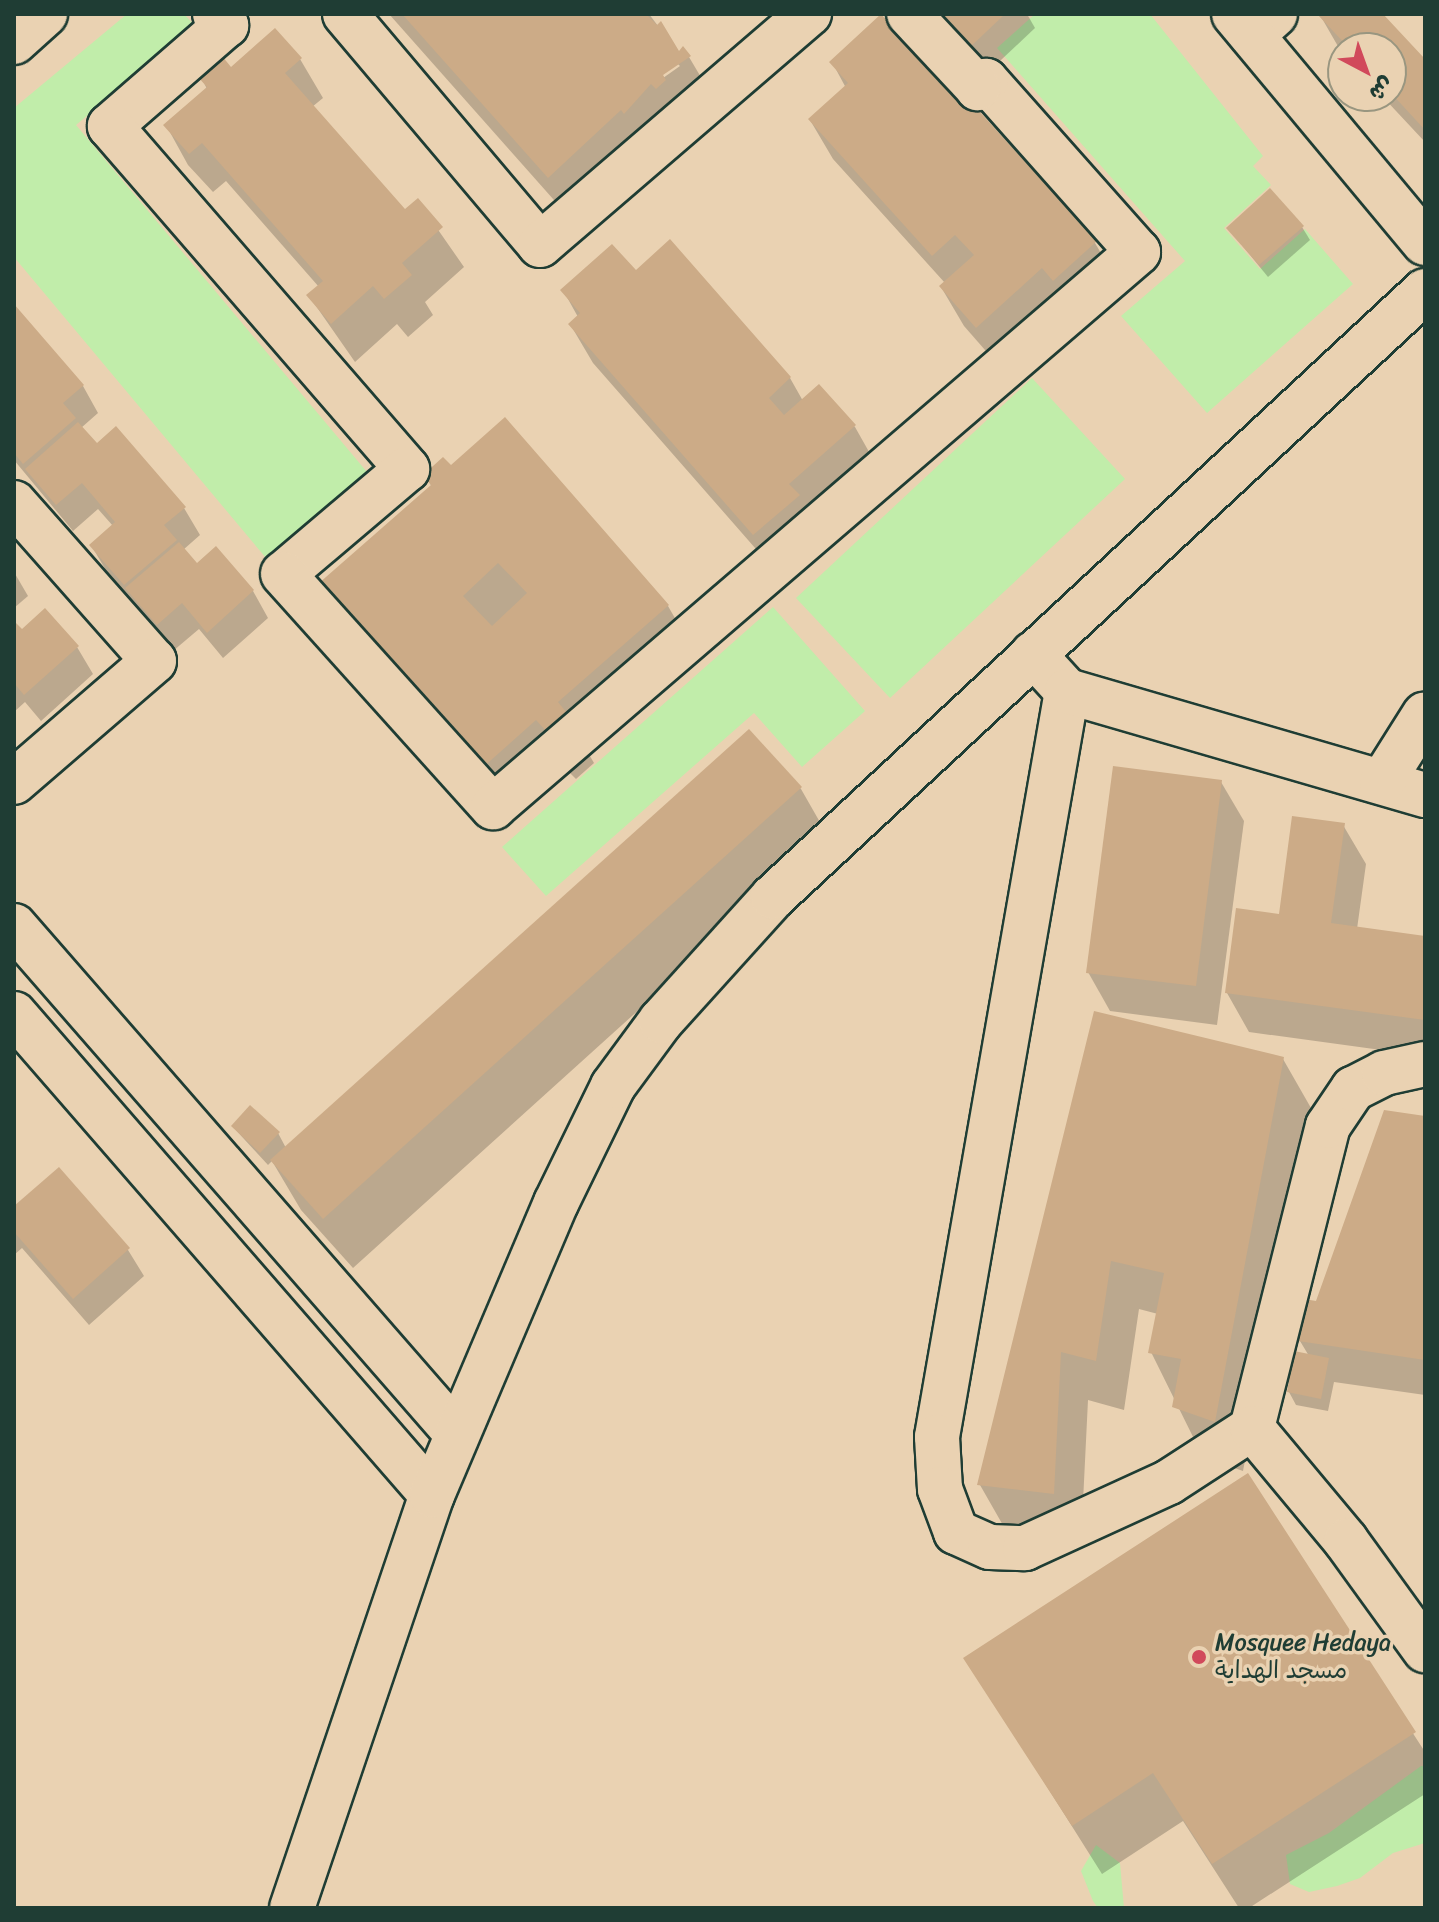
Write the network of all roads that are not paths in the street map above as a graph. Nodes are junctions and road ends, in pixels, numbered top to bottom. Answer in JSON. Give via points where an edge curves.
{"nodes":[{"id":1,"x":45,"y":14,"type":"edge"},
{"id":2,"x":215,"y":14,"type":"edge"},
{"id":3,"x":345,"y":14,"type":"edge"},
{"id":4,"x":809,"y":14,"type":"edge"},
{"id":5,"x":909,"y":14,"type":"edge"},
{"id":6,"x":1253,"y":21,"type":"edge"},
{"id":7,"x":14,"y":42,"type":"edge"},
{"id":8,"x":1425,"y":243,"type":"edge"},
{"id":9,"x":1425,"y":291,"type":"edge"},
{"id":10,"x":14,"y":503,"type":"edge"},
{"id":11,"x":1033,"y":654,"type":"junction"},
{"id":12,"x":1067,"y":691,"type":"junction"},
{"id":13,"x":1425,"y":714,"type":"edge"},
{"id":14,"x":14,"y":782,"type":"edge"},
{"id":15,"x":1382,"y":782,"type":"junction"},
{"id":16,"x":1425,"y":795,"type":"edge"},
{"id":17,"x":14,"y":926,"type":"edge"},
{"id":18,"x":14,"y":1014,"type":"edge"},
{"id":19,"x":1425,"y":1064,"type":"edge"},
{"id":20,"x":1252,"y":1428,"type":"junction"},
{"id":21,"x":457,"y":1434,"type":"junction"},
{"id":22,"x":432,"y":1495,"type":"junction"},
{"id":23,"x":1425,"y":1650,"type":"edge"},
{"id":24,"x":292,"y":1908,"type":"edge"}],
"edges":[{"from":1,"to":7,"type":"street"},
{"from":2,"to":5,"type":"street","via":[[226,25],[110,126],[407,469],[283,574],[493,807],[1138,252],[986,81],[978,88]]},
{"from":3,"to":4,"type":"street","via":[[540,245]]},
{"from":6,"to":8,"type":"street"},
{"from":9,"to":11,"type":"street"},
{"from":10,"to":14,"type":"street","via":[[154,661]]},
{"from":11,"to":12,"type":"street"},
{"from":11,"to":21,"type":"street","via":[[773,897],[653,1032],[606,1099]]},
{"from":12,"to":15,"type":"street"},
{"from":12,"to":20,"type":"street","via":[[937,1437],[940,1489],[956,1532],[990,1547],[1025,1548],[1169,1482]]},
{"from":13,"to":15,"type":"street"},
{"from":15,"to":16,"type":"street"},
{"from":17,"to":21,"type":"street"},
{"from":18,"to":22,"type":"street"},
{"from":19,"to":20,"type":"street","via":[[1384,1073],[1353,1089],[1328,1126]]},
{"from":20,"to":23,"type":"street","via":[[1346,1541]]},
{"from":21,"to":22,"type":"street"},
{"from":22,"to":24,"type":"street"}]}
